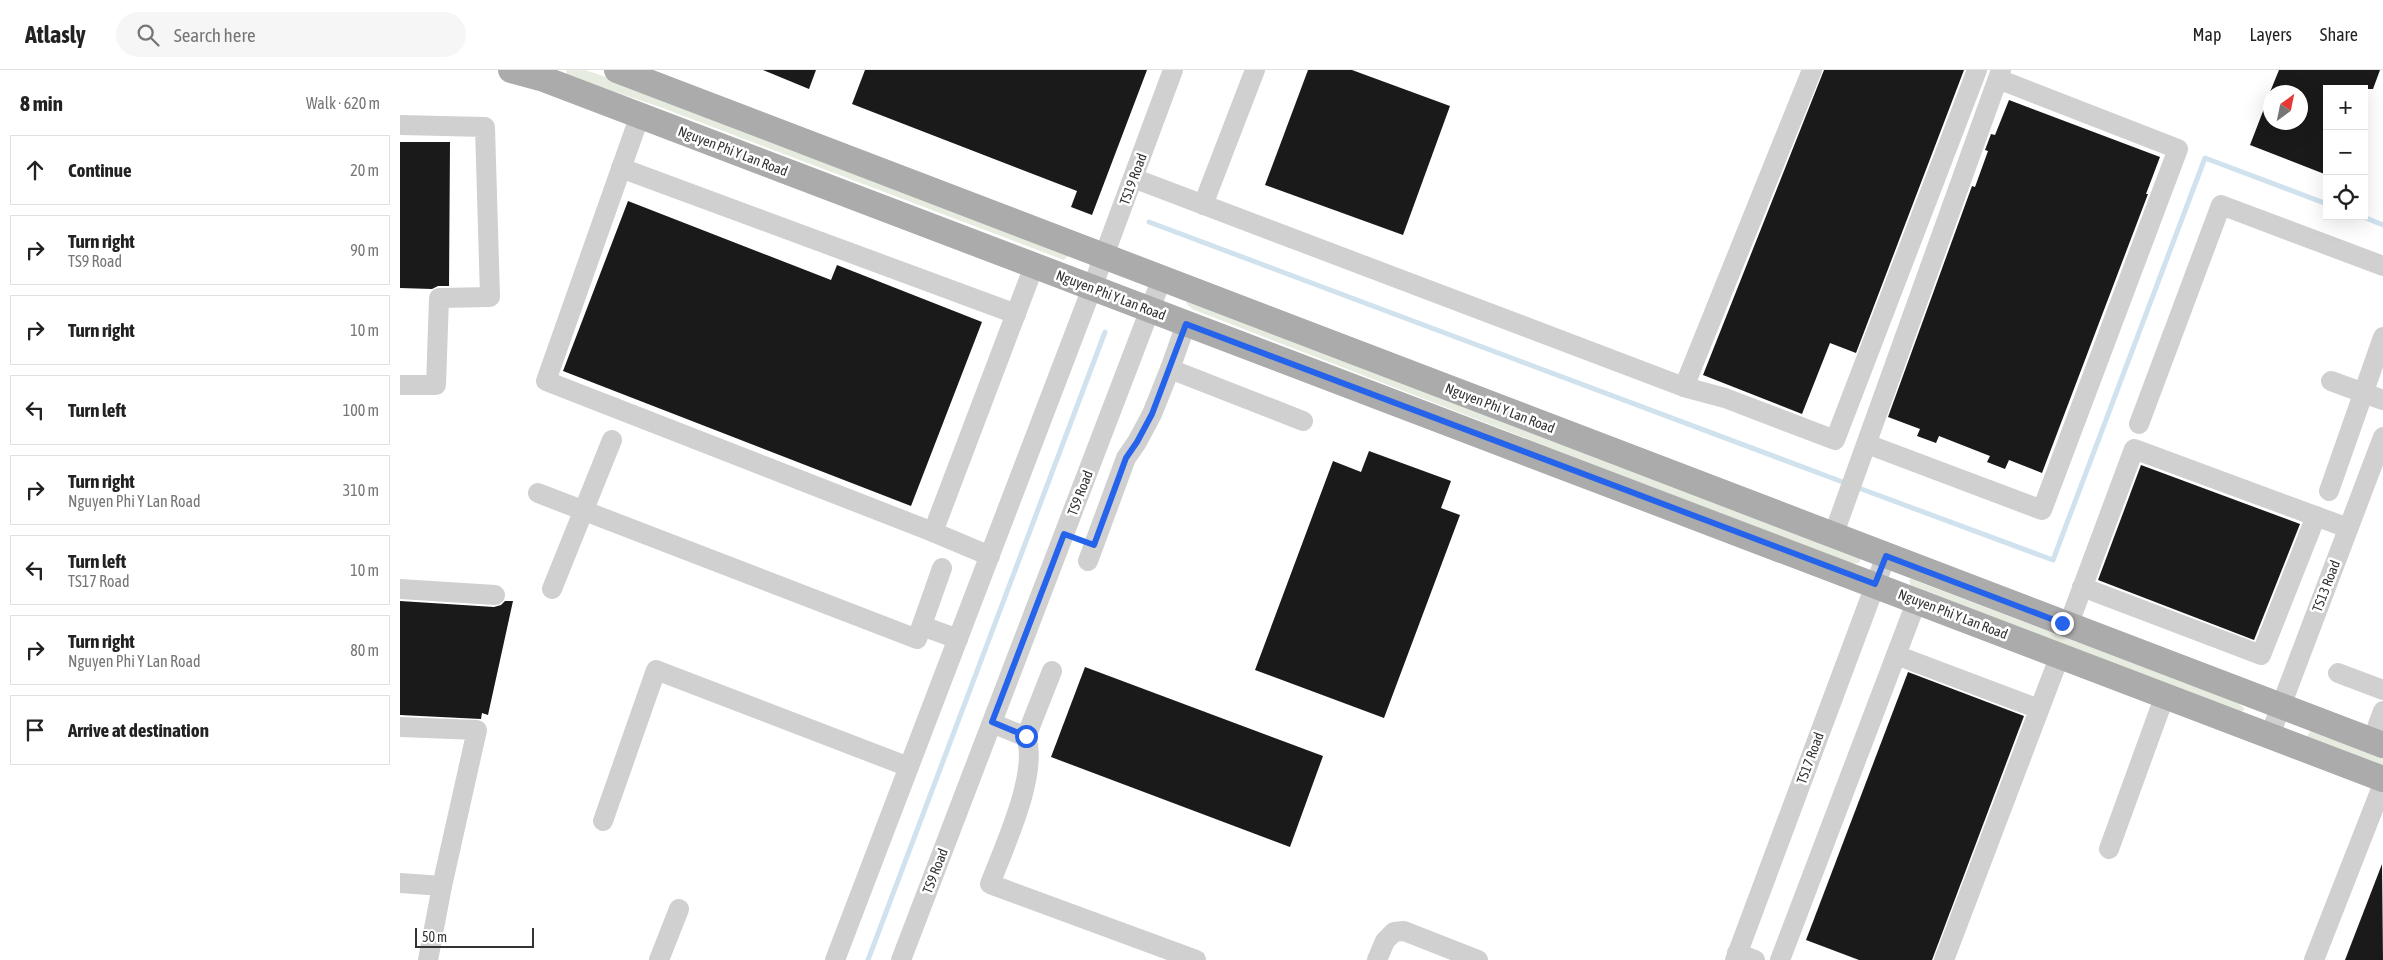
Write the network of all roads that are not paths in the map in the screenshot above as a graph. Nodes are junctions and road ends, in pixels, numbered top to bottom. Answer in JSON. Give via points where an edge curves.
{"nodes":[{"id":1,"x":511,"y":70,"type":"edge"},
{"id":2,"x":617,"y":70,"type":"edge"},
{"id":3,"x":1173,"y":70,"type":"edge"},
{"id":4,"x":1255,"y":70,"type":"edge"},
{"id":5,"x":1812,"y":70,"type":"edge"},
{"id":6,"x":1976,"y":70,"type":"edge"},
{"id":7,"x":1999,"y":74,"type":"edge"},
{"id":8,"x":640,"y":116,"type":"junction"},
{"id":9,"x":400,"y":125,"type":"edge"},
{"id":10,"x":621,"y":168,"type":"junction"},
{"id":11,"x":1133,"y":178,"type":"junction"},
{"id":12,"x":1203,"y":205,"type":"junction"},
{"id":13,"x":1104,"y":255,"type":"junction"},
{"id":14,"x":1034,"y":266,"type":"junction"},
{"id":15,"x":2383,"y":266,"type":"edge"},
{"id":16,"x":1162,"y":278,"type":"junction"},
{"id":17,"x":1092,"y":288,"type":"junction"},
{"id":18,"x":1150,"y":310,"type":"junction"},
{"id":19,"x":1016,"y":314,"type":"junction"},
{"id":20,"x":1186,"y":324,"type":"junction"},
{"id":21,"x":2383,"y":337,"type":"edge"},
{"id":22,"x":1170,"y":369,"type":"junction"},
{"id":23,"x":2330,"y":381,"type":"dead end"},
{"id":24,"x":400,"y":385,"type":"edge"},
{"id":25,"x":1684,"y":387,"type":"junction"},
{"id":26,"x":2364,"y":393,"type":"junction"},
{"id":27,"x":2383,"y":400,"type":"edge"},
{"id":28,"x":1303,"y":421,"type":"dead end"},
{"id":29,"x":2139,"y":424,"type":"dead end"},
{"id":30,"x":2383,"y":437,"type":"edge"},
{"id":31,"x":612,"y":440,"type":"dead end"},
{"id":32,"x":1864,"y":452,"type":"junction"},
{"id":33,"x":2329,"y":491,"type":"dead end"},
{"id":34,"x":538,"y":493,"type":"dead end"},
{"id":35,"x":583,"y":511,"type":"junction"},
{"id":36,"x":2316,"y":516,"type":"junction"},
{"id":37,"x":2348,"y":528,"type":"junction"},
{"id":38,"x":933,"y":532,"type":"junction"},
{"id":39,"x":1064,"y":534,"type":"junction"},
{"id":40,"x":1833,"y":536,"type":"junction"},
{"id":41,"x":990,"y":556,"type":"junction"},
{"id":42,"x":1886,"y":556,"type":"junction"},
{"id":43,"x":942,"y":568,"type":"dead end"},
{"id":44,"x":1875,"y":584,"type":"junction"},
{"id":45,"x":2082,"y":587,"type":"junction"},
{"id":46,"x":400,"y":589,"type":"edge"},
{"id":47,"x":552,"y":589,"type":"dead end"},
{"id":48,"x":495,"y":595,"type":"dead end"},
{"id":49,"x":1917,"y":600,"type":"junction"},
{"id":50,"x":922,"y":626,"type":"junction"},
{"id":51,"x":2068,"y":626,"type":"junction"},
{"id":52,"x":958,"y":640,"type":"junction"},
{"id":53,"x":1896,"y":655,"type":"junction"},
{"id":54,"x":2060,"y":655,"type":"junction"},
{"id":55,"x":1052,"y":671,"type":"dead end"},
{"id":56,"x":2338,"y":674,"type":"dead end"},
{"id":57,"x":2383,"y":690,"type":"edge"},
{"id":58,"x":2165,"y":695,"type":"junction"},
{"id":59,"x":2280,"y":706,"type":"junction"},
{"id":60,"x":2039,"y":709,"type":"junction"},
{"id":61,"x":2383,"y":711,"type":"edge"},
{"id":62,"x":992,"y":722,"type":"junction"},
{"id":63,"x":400,"y":726,"type":"edge"},
{"id":64,"x":2270,"y":735,"type":"junction"},
{"id":65,"x":1026,"y":736,"type":"junction"},
{"id":66,"x":2378,"y":743,"type":"edge"},
{"id":67,"x":908,"y":767,"type":"junction"},
{"id":68,"x":2383,"y":779,"type":"edge"},
{"id":69,"x":2383,"y":784,"type":"edge"},
{"id":70,"x":603,"y":821,"type":"dead end"},
{"id":71,"x":2109,"y":848,"type":"dead end"},
{"id":72,"x":400,"y":883,"type":"edge"},
{"id":73,"x":442,"y":886,"type":"junction"},
{"id":74,"x":679,"y":909,"type":"dead end"},
{"id":75,"x":1743,"y":958,"type":"edge"},
{"id":76,"x":428,"y":960,"type":"edge"},
{"id":77,"x":659,"y":960,"type":"edge"},
{"id":78,"x":835,"y":960,"type":"edge"},
{"id":79,"x":901,"y":960,"type":"edge"},
{"id":80,"x":1196,"y":960,"type":"edge"},
{"id":81,"x":1378,"y":960,"type":"edge"},
{"id":82,"x":1478,"y":960,"type":"edge"},
{"id":83,"x":1780,"y":960,"type":"edge"},
{"id":84,"x":1944,"y":960,"type":"edge"},
{"id":85,"x":2314,"y":960,"type":"edge"}],
"edges":[{"from":1,"to":8,"type":"main road","name":"Nguyen Phi Y Lan Road","via":[[544,79]]},
{"from":2,"to":13,"type":"main road","name":"Nguyen Phi Y Lan Road"},
{"from":3,"to":11,"type":"street","name":"TS19 Road"},
{"from":4,"to":12,"type":"street"},
{"from":5,"to":25,"type":"street"},
{"from":6,"to":25,"type":"street","via":[[1835,440],[1725,398]]},
{"from":7,"to":32,"type":"street"},
{"from":7,"to":32,"type":"street","via":[[2178,149],[2042,510]]},
{"from":8,"to":10,"type":"street"},
{"from":8,"to":14,"type":"main road","name":"Nguyen Phi Y Lan Road"},
{"from":9,"to":24,"type":"street","via":[[485,127],[490,296],[439,298],[436,385]]},
{"from":10,"to":19,"type":"street"},
{"from":10,"to":38,"type":"street","via":[[546,381]]},
{"from":11,"to":12,"type":"street"},
{"from":11,"to":13,"type":"street","name":"TS19 Road"},
{"from":12,"to":25,"type":"street"},
{"from":13,"to":16,"type":"main road","name":"Nguyen Phi Y Lan Road"},
{"from":13,"to":17,"type":"street","name":"TS19 Road"},
{"from":14,"to":17,"type":"main road","name":"Nguyen Phi Y Lan Road"},
{"from":14,"to":19,"type":"street"},
{"from":15,"to":29,"type":"street","via":[[2221,205]]},
{"from":16,"to":18,"type":"street","name":"TS9 Road"},
{"from":16,"to":40,"type":"main road","name":"Nguyen Phi Y Lan Road"},
{"from":17,"to":18,"type":"main road","name":"Nguyen Phi Y Lan Road"},
{"from":17,"to":41,"type":"street","name":"TS19 Road"},
{"from":18,"to":20,"type":"main road","name":"Nguyen Phi Y Lan Road"},
{"from":18,"to":39,"type":"street","name":"TS9 Road"},
{"from":19,"to":38,"type":"street"},
{"from":20,"to":22,"type":"street"},
{"from":20,"to":44,"type":"main road","name":"Nguyen Phi Y Lan Road"},
{"from":21,"to":26,"type":"street"},
{"from":22,"to":28,"type":"street"},
{"from":22,"to":39,"type":"street","via":[[1152,414],[1126,458],[1091,553]]},
{"from":23,"to":26,"type":"street"},
{"from":26,"to":27,"type":"street"},
{"from":26,"to":33,"type":"street"},
{"from":30,"to":37,"type":"street","name":"TS13 Road"},
{"from":31,"to":35,"type":"street"},
{"from":32,"to":40,"type":"street"},
{"from":34,"to":35,"type":"street"},
{"from":35,"to":47,"type":"street"},
{"from":35,"to":50,"type":"street","via":[[917,639]]},
{"from":36,"to":37,"type":"street"},
{"from":36,"to":45,"type":"street","via":[[2261,655]]},
{"from":36,"to":45,"type":"street","via":[[2134,449]]},
{"from":37,"to":59,"type":"street","name":"TS13 Road"},
{"from":38,"to":41,"type":"street"},
{"from":39,"to":62,"type":"street","name":"TS9 Road"},
{"from":40,"to":42,"type":"main road","name":"Nguyen Phi Y Lan Road"},
{"from":41,"to":52,"type":"street","name":"TS19 Road"},
{"from":42,"to":44,"type":"street","name":"TS17 Road"},
{"from":42,"to":51,"type":"main road","name":"Nguyen Phi Y Lan Road"},
{"from":43,"to":50,"type":"street"},
{"from":44,"to":49,"type":"main road","name":"Nguyen Phi Y Lan Road"},
{"from":44,"to":75,"type":"street","name":"TS17 Road"},
{"from":45,"to":51,"type":"street"},
{"from":46,"to":48,"type":"street"},
{"from":49,"to":53,"type":"street"},
{"from":49,"to":54,"type":"main road","name":"Nguyen Phi Y Lan Road"},
{"from":50,"to":52,"type":"street"},
{"from":51,"to":59,"type":"main road","name":"Nguyen Phi Y Lan Road"},
{"from":52,"to":67,"type":"street","name":"TS19 Road"},
{"from":53,"to":60,"type":"street"},
{"from":53,"to":83,"type":"street"},
{"from":54,"to":58,"type":"main road","name":"Nguyen Phi Y Lan Road"},
{"from":54,"to":60,"type":"street"},
{"from":55,"to":65,"type":"street"},
{"from":56,"to":57,"type":"street"},
{"from":58,"to":64,"type":"main road","name":"Nguyen Phi Y Lan Road"},
{"from":58,"to":71,"type":"street"},
{"from":59,"to":64,"type":"street","name":"TS13 Road"},
{"from":59,"to":66,"type":"main road","name":"Nguyen Phi Y Lan Road"},
{"from":60,"to":84,"type":"street"},
{"from":61,"to":66,"type":"street"},
{"from":62,"to":65,"type":"street"},
{"from":62,"to":79,"type":"street","name":"TS9 Road"},
{"from":63,"to":73,"type":"street","via":[[477,730]]},
{"from":64,"to":68,"type":"main road","name":"Nguyen Phi Y Lan Road"},
{"from":65,"to":80,"type":"street","via":[[1030,755],[1028,774],[990,884]]},
{"from":67,"to":70,"type":"street","via":[[656,670]]},
{"from":67,"to":78,"type":"street","name":"TS19 Road"},
{"from":69,"to":85,"type":"street"},
{"from":72,"to":73,"type":"street"},
{"from":73,"to":76,"type":"street"},
{"from":74,"to":77,"type":"street"},
{"from":81,"to":82,"type":"street","via":[[1385,941],[1394,932],[1404,931]]}]}
